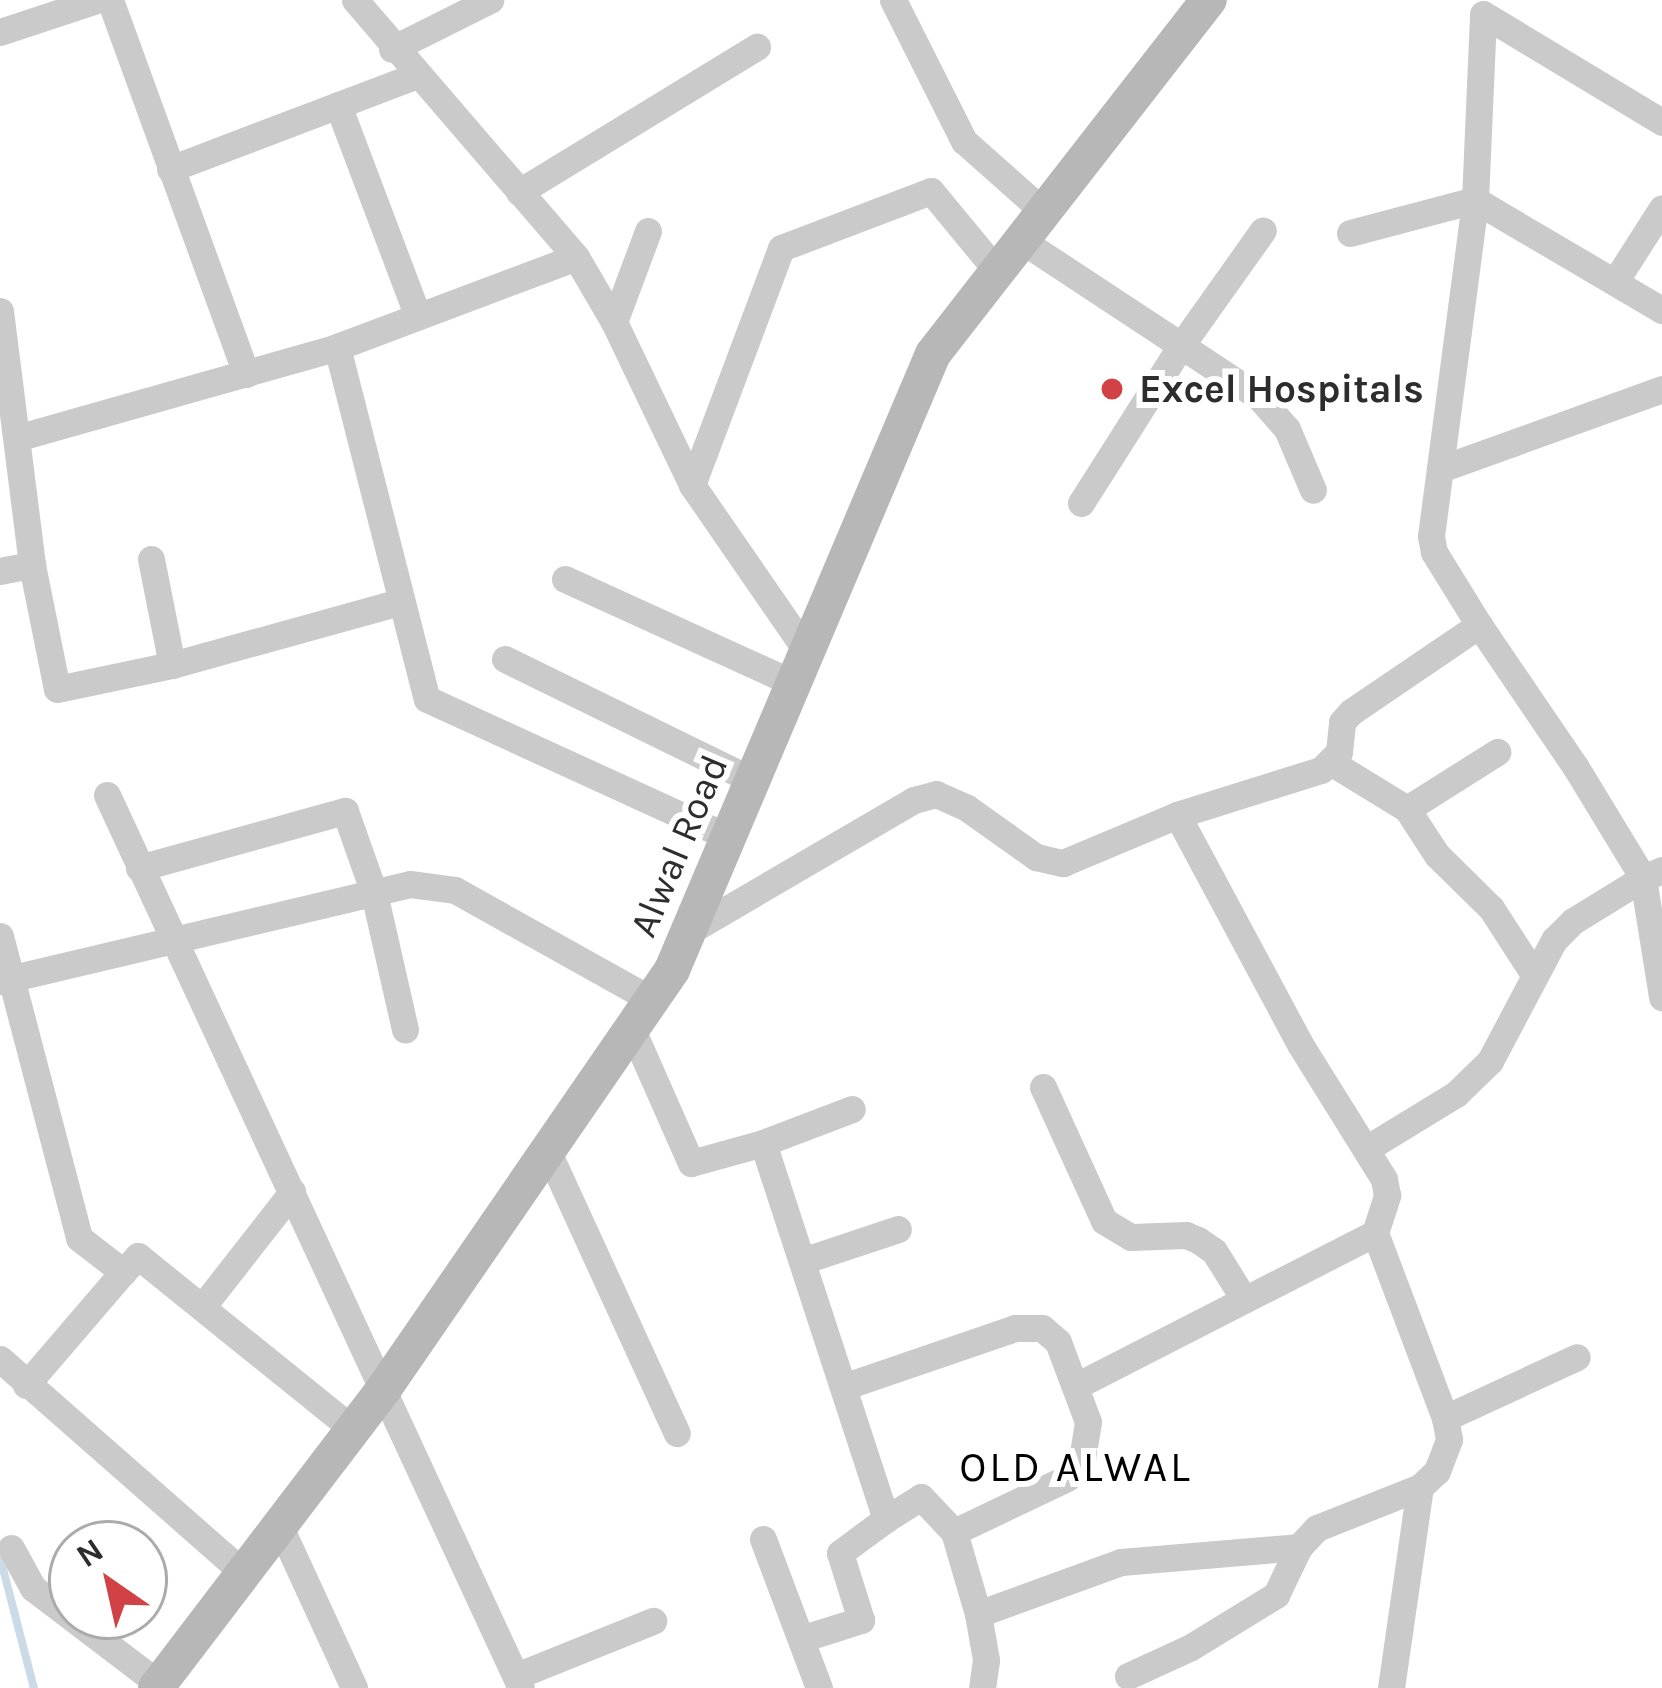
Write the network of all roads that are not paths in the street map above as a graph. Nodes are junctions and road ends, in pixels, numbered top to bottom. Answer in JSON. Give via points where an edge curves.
{"nodes":[{"id":1,"x":97,"y":0,"type":"edge"},
{"id":2,"x":110,"y":0,"type":"edge"},
{"id":3,"x":355,"y":0,"type":"edge"},
{"id":4,"x":490,"y":0,"type":"edge"},
{"id":5,"x":893,"y":0,"type":"edge"},
{"id":6,"x":1209,"y":0,"type":"edge"},
{"id":7,"x":1474,"y":7,"type":"edge"},
{"id":8,"x":0,"y":32,"type":"edge"},
{"id":9,"x":757,"y":47,"type":"dead end"},
{"id":10,"x":392,"y":49,"type":"junction"},
{"id":11,"x":417,"y":75,"type":"junction"},
{"id":12,"x":338,"y":105,"type":"junction"},
{"id":13,"x":1662,"y":122,"type":"edge"},
{"id":14,"x":170,"y":169,"type":"junction"},
{"id":15,"x":519,"y":192,"type":"junction"},
{"id":16,"x":1475,"y":200,"type":"junction"},
{"id":17,"x":1662,"y":208,"type":"edge"},
{"id":18,"x":1033,"y":226,"type":"junction"},
{"id":19,"x":1263,"y":230,"type":"dead end"},
{"id":20,"x":648,"y":231,"type":"dead end"},
{"id":21,"x":1350,"y":232,"type":"dead end"},
{"id":22,"x":576,"y":257,"type":"junction"},
{"id":23,"x":997,"y":272,"type":"junction"},
{"id":24,"x":1616,"y":280,"type":"junction"},
{"id":25,"x":1662,"y":310,"type":"edge"},
{"id":26,"x":0,"y":311,"type":"edge"},
{"id":27,"x":417,"y":314,"type":"junction"},
{"id":28,"x":614,"y":322,"type":"junction"},
{"id":29,"x":337,"y":347,"type":"junction"},
{"id":30,"x":1180,"y":347,"type":"junction"},
{"id":31,"x":246,"y":374,"type":"junction"},
{"id":32,"x":1662,"y":389,"type":"edge"},
{"id":33,"x":20,"y":437,"type":"junction"},
{"id":34,"x":1443,"y":468,"type":"junction"},
{"id":35,"x":692,"y":485,"type":"junction"},
{"id":36,"x":1312,"y":490,"type":"dead end"},
{"id":37,"x":1081,"y":503,"type":"dead end"},
{"id":38,"x":151,"y":559,"type":"dead end"},
{"id":39,"x":32,"y":566,"type":"junction"},
{"id":40,"x":0,"y":571,"type":"edge"},
{"id":41,"x":565,"y":579,"type":"dead end"},
{"id":42,"x":399,"y":602,"type":"junction"},
{"id":43,"x":1479,"y":625,"type":"junction"},
{"id":44,"x":505,"y":659,"type":"dead end"},
{"id":45,"x":172,"y":665,"type":"junction"},
{"id":46,"x":800,"y":668,"type":"junction"},
{"id":47,"x":1497,"y":752,"type":"dead end"},
{"id":48,"x":1332,"y":763,"type":"junction"},
{"id":49,"x":754,"y":781,"type":"junction"},
{"id":50,"x":107,"y":795,"type":"dead end"},
{"id":51,"x":1407,"y":809,"type":"junction"},
{"id":52,"x":1177,"y":815,"type":"junction"},
{"id":53,"x":728,"y":837,"type":"junction"},
{"id":54,"x":139,"y":868,"type":"junction"},
{"id":55,"x":1652,"y":874,"type":"edge"},
{"id":56,"x":374,"y":893,"type":"junction"},
{"id":57,"x":693,"y":929,"type":"junction"},
{"id":58,"x":0,"y":936,"type":"edge"},
{"id":59,"x":171,"y":940,"type":"junction"},
{"id":60,"x":1533,"y":973,"type":"junction"},
{"id":61,"x":5,"y":979,"type":"edge"},
{"id":62,"x":1662,"y":997,"type":"edge"},
{"id":63,"x":640,"y":1012,"type":"junction"},
{"id":64,"x":405,"y":1030,"type":"dead end"},
{"id":65,"x":1043,"y":1087,"type":"dead end"},
{"id":66,"x":851,"y":1109,"type":"dead end"},
{"id":67,"x":763,"y":1143,"type":"junction"},
{"id":68,"x":1366,"y":1149,"type":"junction"},
{"id":69,"x":549,"y":1154,"type":"junction"},
{"id":70,"x":292,"y":1192,"type":"junction"},
{"id":71,"x":898,"y":1229,"type":"dead end"},
{"id":72,"x":1375,"y":1233,"type":"junction"},
{"id":73,"x":802,"y":1261,"type":"junction"},
{"id":74,"x":123,"y":1272,"type":"junction"},
{"id":75,"x":1244,"y":1300,"type":"junction"},
{"id":76,"x":203,"y":1306,"type":"junction"},
{"id":77,"x":1577,"y":1357,"type":"dead end"},
{"id":78,"x":0,"y":1359,"type":"edge"},
{"id":79,"x":26,"y":1385,"type":"junction"},
{"id":80,"x":1076,"y":1386,"type":"junction"},
{"id":81,"x":386,"y":1387,"type":"junction"},
{"id":82,"x":843,"y":1387,"type":"junction"},
{"id":83,"x":1445,"y":1418,"type":"junction"},
{"id":84,"x":351,"y":1428,"type":"junction"},
{"id":85,"x":677,"y":1433,"type":"dead end"},
{"id":86,"x":1420,"y":1487,"type":"junction"},
{"id":87,"x":886,"y":1519,"type":"junction"},
{"id":88,"x":281,"y":1529,"type":"junction"},
{"id":89,"x":954,"y":1532,"type":"junction"},
{"id":90,"x":763,"y":1538,"type":"dead end"},
{"id":91,"x":1299,"y":1547,"type":"junction"},
{"id":92,"x":10,"y":1548,"type":"dead end"},
{"id":93,"x":244,"y":1573,"type":"junction"},
{"id":94,"x":979,"y":1614,"type":"junction"},
{"id":95,"x":653,"y":1621,"type":"dead end"},
{"id":96,"x":804,"y":1638,"type":"junction"},
{"id":97,"x":1128,"y":1676,"type":"dead end"},
{"id":98,"x":518,"y":1682,"type":"edge"},
{"id":99,"x":158,"y":1686,"type":"edge"},
{"id":100,"x":353,"y":1688,"type":"edge"},
{"id":101,"x":819,"y":1688,"type":"edge"},
{"id":102,"x":982,"y":1688,"type":"edge"},
{"id":103,"x":1391,"y":1688,"type":"edge"}],
"edges":[{"from":1,"to":8,"type":"street"},
{"from":2,"to":14,"type":"street"},
{"from":3,"to":10,"type":"street"},
{"from":4,"to":10,"type":"street"},
{"from":5,"to":18,"type":"street","via":[[964,142]]},
{"from":6,"to":18,"type":"main road","name":"Alwal Road"},
{"from":7,"to":13,"type":"street"},
{"from":7,"to":16,"type":"street"},
{"from":9,"to":15,"type":"street"},
{"from":10,"to":11,"type":"street"},
{"from":11,"to":12,"type":"street"},
{"from":11,"to":15,"type":"street"},
{"from":12,"to":14,"type":"street"},
{"from":12,"to":27,"type":"street"},
{"from":14,"to":31,"type":"street"},
{"from":15,"to":22,"type":"street"},
{"from":16,"to":21,"type":"street"},
{"from":16,"to":24,"type":"street"},
{"from":16,"to":34,"type":"street"},
{"from":17,"to":24,"type":"street"},
{"from":18,"to":23,"type":"main road","name":"Alwal Road"},
{"from":18,"to":30,"type":"street"},
{"from":19,"to":30,"type":"street"},
{"from":20,"to":28,"type":"street"},
{"from":22,"to":27,"type":"street"},
{"from":22,"to":28,"type":"street"},
{"from":23,"to":35,"type":"street","via":[[931,190],[781,248]]},
{"from":23,"to":46,"type":"main road","name":"Alwal Road","via":[[933,354]]},
{"from":24,"to":25,"type":"street"},
{"from":26,"to":33,"type":"street"},
{"from":27,"to":29,"type":"street"},
{"from":28,"to":35,"type":"street"},
{"from":29,"to":31,"type":"street"},
{"from":29,"to":42,"type":"street"},
{"from":30,"to":36,"type":"street","via":[[1259,397],[1287,429]]},
{"from":30,"to":37,"type":"street"},
{"from":31,"to":33,"type":"street"},
{"from":32,"to":34,"type":"street"},
{"from":33,"to":39,"type":"street"},
{"from":34,"to":43,"type":"street","via":[[1434,552]]},
{"from":35,"to":46,"type":"street"},
{"from":38,"to":45,"type":"street"},
{"from":39,"to":40,"type":"street"},
{"from":39,"to":45,"type":"street","via":[[57,689]]},
{"from":41,"to":46,"type":"street"},
{"from":42,"to":45,"type":"street"},
{"from":42,"to":53,"type":"street","via":[[428,699]]},
{"from":43,"to":48,"type":"street","via":[[1351,712]]},
{"from":43,"to":55,"type":"street"},
{"from":44,"to":49,"type":"street"},
{"from":46,"to":49,"type":"main road","name":"Alwal Road"},
{"from":47,"to":51,"type":"street"},
{"from":48,"to":51,"type":"street"},
{"from":48,"to":52,"type":"street"},
{"from":49,"to":53,"type":"main road","name":"Alwal Road"},
{"from":50,"to":54,"type":"street"},
{"from":51,"to":60,"type":"street","via":[[1437,855],[1491,908]]},
{"from":52,"to":57,"type":"street","via":[[1078,859],[1049,863],[936,794]]},
{"from":52,"to":68,"type":"street"},
{"from":53,"to":57,"type":"main road","name":"Alwal Road"},
{"from":54,"to":56,"type":"street","via":[[346,811]]},
{"from":54,"to":59,"type":"street"},
{"from":55,"to":60,"type":"street","via":[[1573,921]]},
{"from":55,"to":62,"type":"street"},
{"from":56,"to":59,"type":"street"},
{"from":56,"to":63,"type":"street","via":[[410,884],[455,890]]},
{"from":56,"to":64,"type":"street"},
{"from":57,"to":63,"type":"main road","name":"Alwal Road"},
{"from":58,"to":61,"type":"street"},
{"from":59,"to":61,"type":"street"},
{"from":59,"to":70,"type":"street"},
{"from":60,"to":68,"type":"street","via":[[1490,1061],[1456,1094]]},
{"from":61,"to":74,"type":"street","via":[[80,1238]]},
{"from":63,"to":67,"type":"street","via":[[691,1163]]},
{"from":63,"to":69,"type":"main road","name":"Alwal Road"},
{"from":65,"to":75,"type":"street","via":[[1104,1221],[1131,1238],[1198,1240],[1214,1251]]},
{"from":66,"to":67,"type":"street"},
{"from":67,"to":73,"type":"street"},
{"from":68,"to":72,"type":"street","via":[[1387,1196]]},
{"from":69,"to":81,"type":"main road","name":"Alwal Road"},
{"from":69,"to":85,"type":"street"},
{"from":70,"to":76,"type":"street"},
{"from":70,"to":81,"type":"street"},
{"from":71,"to":73,"type":"street"},
{"from":72,"to":75,"type":"street"},
{"from":72,"to":83,"type":"street"},
{"from":73,"to":82,"type":"street"},
{"from":74,"to":76,"type":"street","via":[[138,1256]]},
{"from":74,"to":79,"type":"street"},
{"from":75,"to":80,"type":"street"},
{"from":76,"to":84,"type":"street"},
{"from":77,"to":83,"type":"street"},
{"from":78,"to":79,"type":"street"},
{"from":79,"to":93,"type":"street"},
{"from":80,"to":82,"type":"street","via":[[1052,1333],[1029,1326]]},
{"from":80,"to":89,"type":"street","via":[[1088,1422],[1082,1460],[1067,1478]]},
{"from":81,"to":84,"type":"main road","name":"Alwal Road"},
{"from":81,"to":98,"type":"street"},
{"from":82,"to":87,"type":"street"},
{"from":83,"to":86,"type":"street","via":[[1445,1454]]},
{"from":84,"to":88,"type":"main road","name":"Alwal Road"},
{"from":86,"to":91,"type":"street","via":[[1317,1528]]},
{"from":86,"to":103,"type":"street"},
{"from":87,"to":89,"type":"street","via":[[921,1497]]},
{"from":87,"to":96,"type":"street","via":[[840,1553],[861,1620]]},
{"from":88,"to":93,"type":"main road","name":"Alwal Road"},
{"from":88,"to":100,"type":"street"},
{"from":89,"to":94,"type":"street"},
{"from":90,"to":96,"type":"street"},
{"from":91,"to":94,"type":"street","via":[[1121,1562]]},
{"from":91,"to":97,"type":"street","via":[[1276,1595]]},
{"from":92,"to":99,"type":"street","via":[[33,1588]]},
{"from":93,"to":99,"type":"main road","name":"Alwal Road"},
{"from":94,"to":102,"type":"street"},
{"from":95,"to":98,"type":"street"},
{"from":96,"to":101,"type":"street"}]}
